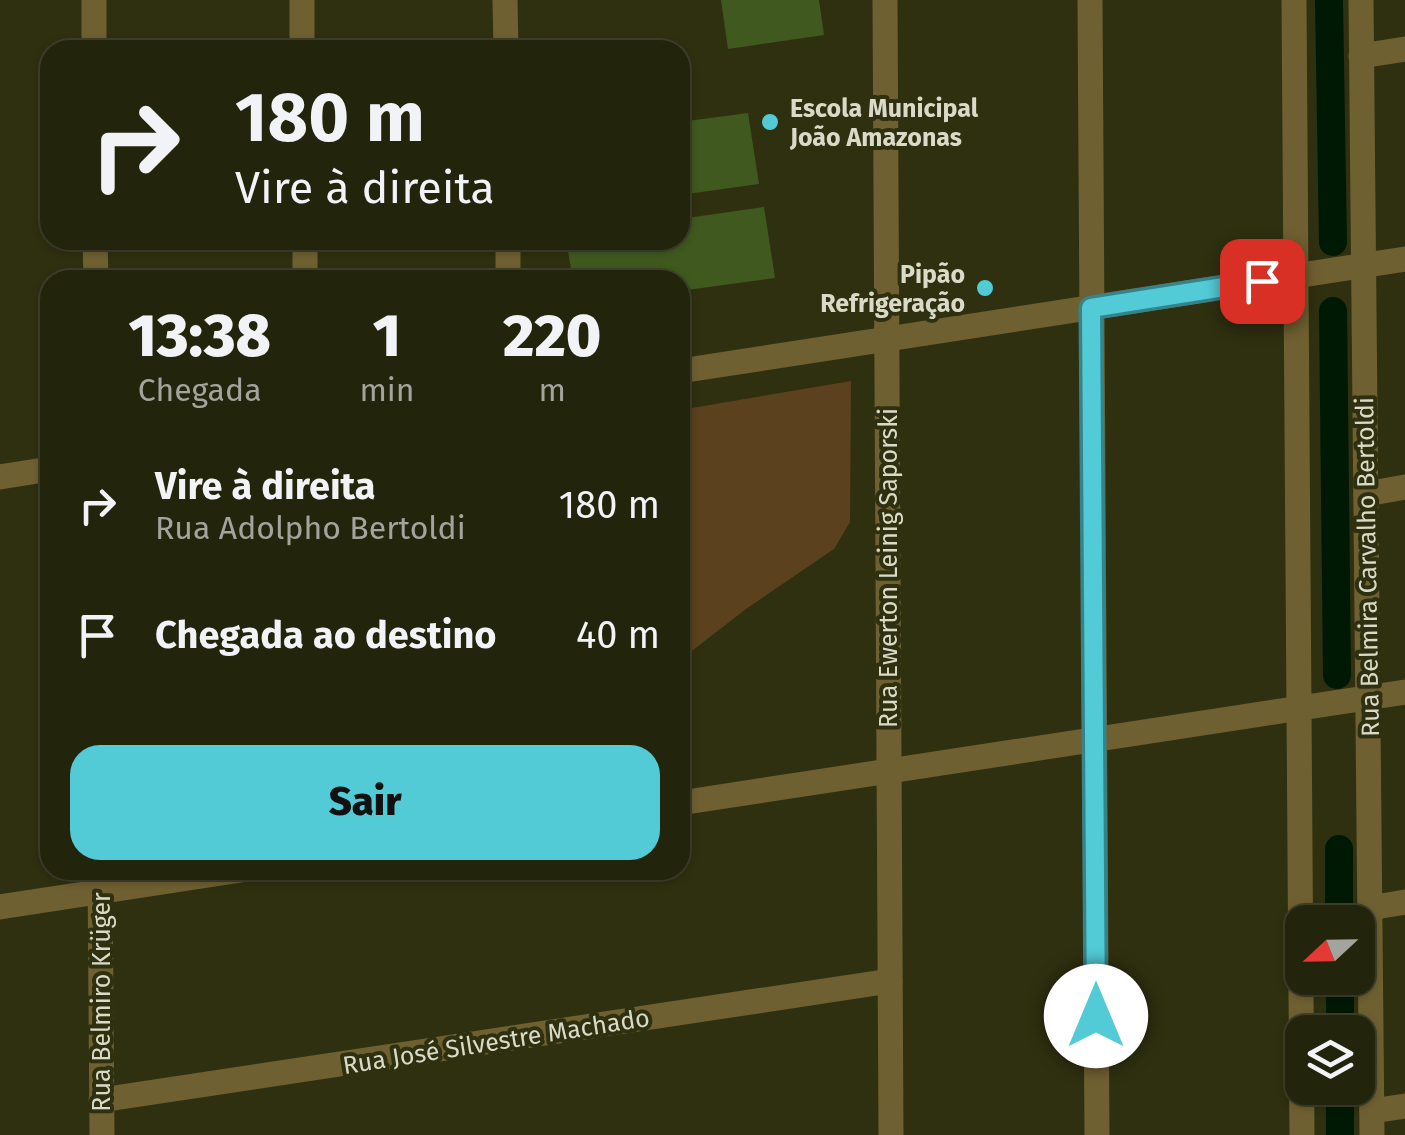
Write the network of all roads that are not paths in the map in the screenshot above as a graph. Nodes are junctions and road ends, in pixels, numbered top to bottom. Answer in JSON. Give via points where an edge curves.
{"nodes":[{"id":1,"x":94,"y":0,"type":"edge"},
{"id":2,"x":302,"y":0,"type":"edge"},
{"id":3,"x":505,"y":0,"type":"edge"},
{"id":4,"x":885,"y":0,"type":"edge"},
{"id":5,"x":1090,"y":0,"type":"edge"},
{"id":6,"x":1294,"y":0,"type":"edge"},
{"id":7,"x":1361,"y":0,"type":"edge"},
{"id":8,"x":94,"y":40,"type":"edge"},
{"id":9,"x":302,"y":40,"type":"edge"},
{"id":10,"x":506,"y":40,"type":"edge"},
{"id":11,"x":1405,"y":49,"type":"edge"},
{"id":12,"x":1361,"y":56,"type":"junction"},
{"id":13,"x":1405,"y":259,"type":"edge"},
{"id":14,"x":1364,"y":265,"type":"junction"},
{"id":15,"x":1296,"y":276,"type":"junction"},
{"id":16,"x":1091,"y":308,"type":"junction"},
{"id":17,"x":887,"y":340,"type":"junction"},
{"id":18,"x":690,"y":370,"type":"edge"},
{"id":19,"x":40,"y":470,"type":"edge"},
{"id":20,"x":0,"y":476,"type":"edge"},
{"id":21,"x":1405,"y":487,"type":"edge"},
{"id":22,"x":1366,"y":494,"type":"junction"},
{"id":23,"x":1405,"y":692,"type":"edge"},
{"id":24,"x":1368,"y":698,"type":"junction"},
{"id":25,"x":1299,"y":708,"type":"junction"},
{"id":26,"x":1094,"y":740,"type":"junction"},
{"id":27,"x":889,"y":771,"type":"junction"},
{"id":28,"x":690,"y":801,"type":"edge"},
{"id":29,"x":100,"y":881,"type":"edge"},
{"id":30,"x":1405,"y":902,"type":"edge"},
{"id":31,"x":1370,"y":905,"type":"edge"},
{"id":32,"x":0,"y":907,"type":"edge"},
{"id":33,"x":1375,"y":907,"type":"edge"},
{"id":34,"x":890,"y":982,"type":"junction"},
{"id":35,"x":1371,"y":995,"type":"edge"},
{"id":36,"x":102,"y":1100,"type":"junction"},
{"id":37,"x":1405,"y":1106,"type":"edge"},
{"id":38,"x":1372,"y":1123,"type":"edge"},
{"id":39,"x":102,"y":1135,"type":"edge"},
{"id":40,"x":891,"y":1135,"type":"edge"},
{"id":41,"x":1097,"y":1135,"type":"edge"},
{"id":42,"x":1302,"y":1135,"type":"edge"}],
"edges":[{"from":1,"to":8,"type":"street"},
{"from":2,"to":9,"type":"street"},
{"from":3,"to":10,"type":"street"},
{"from":4,"to":17,"type":"street","name":"Rua Ewerton Leinig Saporski"},
{"from":5,"to":16,"type":"street"},
{"from":6,"to":15,"type":"street"},
{"from":7,"to":12,"type":"street","name":"Rua Belmira Carvalho Bertoldi"},
{"from":11,"to":12,"type":"street"},
{"from":12,"to":14,"type":"street","name":"Rua Belmira Carvalho Bertoldi"},
{"from":13,"to":14,"type":"street"},
{"from":14,"to":15,"type":"street"},
{"from":14,"to":22,"type":"street","name":"Rua Belmira Carvalho Bertoldi"},
{"from":15,"to":16,"type":"street"},
{"from":15,"to":25,"type":"street"},
{"from":16,"to":17,"type":"street"},
{"from":16,"to":26,"type":"street"},
{"from":17,"to":18,"type":"street"},
{"from":17,"to":27,"type":"street","name":"Rua Ewerton Leinig Saporski"},
{"from":19,"to":20,"type":"street"},
{"from":21,"to":22,"type":"street"},
{"from":22,"to":24,"type":"street","name":"Rua Belmira Carvalho Bertoldi"},
{"from":23,"to":24,"type":"street"},
{"from":24,"to":25,"type":"street"},
{"from":24,"to":31,"type":"street","name":"Rua Belmira Carvalho Bertoldi"},
{"from":25,"to":26,"type":"street"},
{"from":25,"to":42,"type":"street"},
{"from":26,"to":27,"type":"street"},
{"from":26,"to":41,"type":"street"},
{"from":27,"to":28,"type":"street"},
{"from":27,"to":34,"type":"street","name":"Rua Ewerton Leinig Saporski"},
{"from":29,"to":32,"type":"street"},
{"from":29,"to":36,"type":"street","name":"Rua Belmiro Krüger"},
{"from":30,"to":33,"type":"street"},
{"from":34,"to":36,"type":"street","name":"Rua José Silvestre Machado"},
{"from":34,"to":40,"type":"street","name":"Rua Ewerton Leinig Saporski"},
{"from":35,"to":38,"type":"street","name":"Rua Belmira Carvalho Bertoldi"},
{"from":36,"to":39,"type":"street","name":"Rua Belmiro Krüger"},
{"from":37,"to":38,"type":"street"}]}
